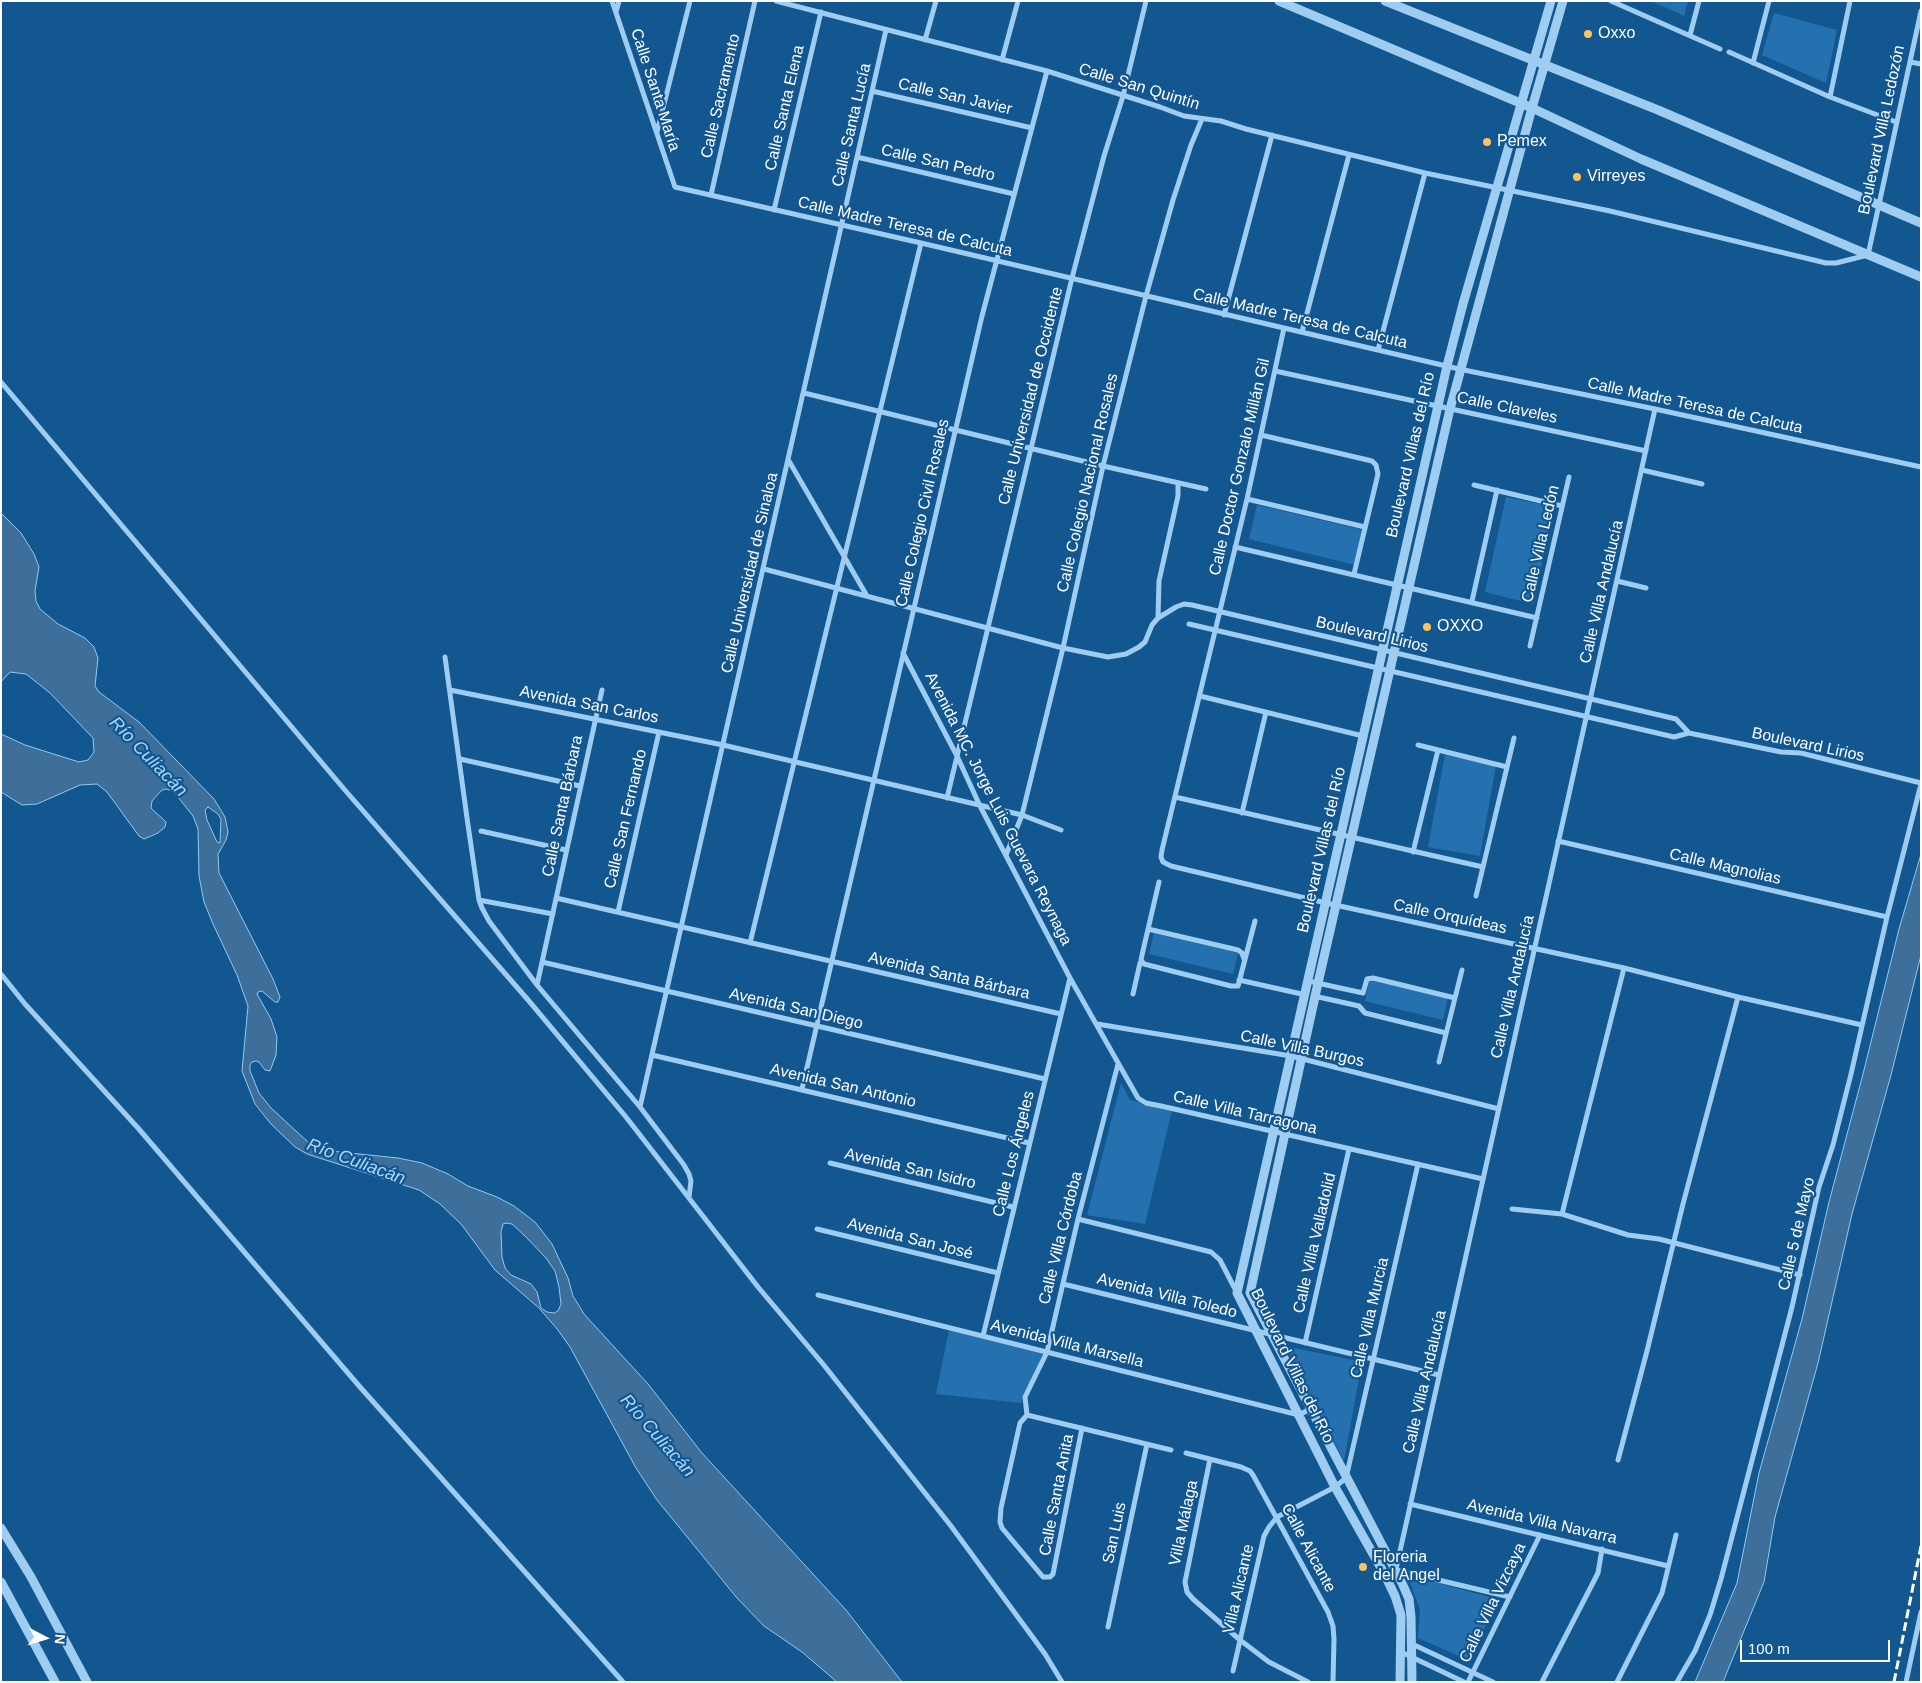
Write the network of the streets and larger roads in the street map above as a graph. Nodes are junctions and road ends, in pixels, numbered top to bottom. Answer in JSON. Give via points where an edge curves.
{"nodes":[{"id":1,"x":612,"y":1,"type":"edge"},
{"id":2,"x":620,"y":1,"type":"edge"},
{"id":3,"x":690,"y":1,"type":"edge"},
{"id":4,"x":755,"y":1,"type":"edge"},
{"id":5,"x":776,"y":1,"type":"edge"},
{"id":6,"x":936,"y":1,"type":"edge"},
{"id":7,"x":1018,"y":1,"type":"edge"},
{"id":8,"x":1146,"y":1,"type":"edge"},
{"id":9,"x":1279,"y":1,"type":"edge"},
{"id":10,"x":1385,"y":1,"type":"edge"},
{"id":11,"x":1551,"y":1,"type":"edge"},
{"id":12,"x":1563,"y":1,"type":"edge"},
{"id":13,"x":1611,"y":1,"type":"edge"},
{"id":14,"x":1629,"y":1,"type":"edge"},
{"id":15,"x":1699,"y":1,"type":"edge"},
{"id":16,"x":1769,"y":1,"type":"edge"},
{"id":17,"x":1850,"y":1,"type":"edge"},
{"id":18,"x":1627,"y":8,"type":"junction"},
{"id":19,"x":1921,"y":11,"type":"edge"},
{"id":20,"x":616,"y":12,"type":"junction"},
{"id":21,"x":820,"y":12,"type":"junction"},
{"id":22,"x":886,"y":30,"type":"junction"},
{"id":23,"x":1690,"y":36,"type":"junction"},
{"id":24,"x":925,"y":40,"type":"junction"},
{"id":25,"x":1720,"y":49,"type":"dead end"},
{"id":26,"x":1729,"y":52,"type":"dead end"},
{"id":27,"x":1002,"y":60,"type":"junction"},
{"id":28,"x":1534,"y":61,"type":"junction"},
{"id":29,"x":1910,"y":62,"type":"junction"},
{"id":30,"x":1753,"y":63,"type":"junction"},
{"id":31,"x":1921,"y":64,"type":"edge"},
{"id":32,"x":1545,"y":65,"type":"junction"},
{"id":33,"x":1047,"y":72,"type":"junction"},
{"id":34,"x":872,"y":91,"type":"junction"},
{"id":35,"x":1123,"y":96,"type":"junction"},
{"id":36,"x":1830,"y":97,"type":"junction"},
{"id":37,"x":1520,"y":104,"type":"junction"},
{"id":38,"x":1532,"y":108,"type":"junction"},
{"id":39,"x":1202,"y":119,"type":"junction"},
{"id":40,"x":1896,"y":122,"type":"junction"},
{"id":41,"x":1032,"y":128,"type":"junction"},
{"id":42,"x":656,"y":133,"type":"junction"},
{"id":43,"x":1272,"y":136,"type":"junction"},
{"id":44,"x":1349,"y":154,"type":"junction"},
{"id":45,"x":857,"y":157,"type":"junction"},
{"id":46,"x":1425,"y":173,"type":"junction"},
{"id":47,"x":674,"y":188,"type":"joint"},
{"id":48,"x":1497,"y":188,"type":"junction"},
{"id":49,"x":1510,"y":191,"type":"junction"},
{"id":50,"x":1014,"y":194,"type":"junction"},
{"id":51,"x":711,"y":195,"type":"junction"},
{"id":52,"x":1880,"y":205,"type":"junction"},
{"id":53,"x":774,"y":210,"type":"junction"},
{"id":54,"x":1921,"y":223,"type":"edge"},
{"id":55,"x":842,"y":225,"type":"junction"},
{"id":56,"x":921,"y":243,"type":"junction"},
{"id":57,"x":1868,"y":255,"type":"junction"},
{"id":58,"x":996,"y":260,"type":"junction"},
{"id":59,"x":1921,"y":277,"type":"edge"},
{"id":60,"x":1072,"y":278,"type":"junction"},
{"id":61,"x":1146,"y":296,"type":"junction"},
{"id":62,"x":1224,"y":315,"type":"junction"},
{"id":63,"x":1284,"y":328,"type":"junction"},
{"id":64,"x":1302,"y":332,"type":"junction"},
{"id":65,"x":1378,"y":350,"type":"junction"},
{"id":66,"x":1447,"y":366,"type":"junction"},
{"id":67,"x":1459,"y":369,"type":"junction"},
{"id":68,"x":1275,"y":371,"type":"junction"},
{"id":69,"x":1,"y":382,"type":"edge"},
{"id":70,"x":804,"y":393,"type":"junction"},
{"id":71,"x":1438,"y":406,"type":"junction"},
{"id":72,"x":1450,"y":408,"type":"junction"},
{"id":73,"x":1655,"y":409,"type":"junction"},
{"id":74,"x":880,"y":411,"type":"junction"},
{"id":75,"x":956,"y":430,"type":"junction"},
{"id":76,"x":1261,"y":435,"type":"junction"},
{"id":77,"x":1031,"y":448,"type":"junction"},
{"id":78,"x":1646,"y":451,"type":"junction"},
{"id":79,"x":789,"y":461,"type":"junction"},
{"id":80,"x":1103,"y":466,"type":"junction"},
{"id":81,"x":1921,"y":467,"type":"edge"},
{"id":82,"x":1642,"y":470,"type":"junction"},
{"id":83,"x":1569,"y":477,"type":"dead end"},
{"id":84,"x":1178,"y":483,"type":"junction"},
{"id":85,"x":1702,"y":484,"type":"dead end"},
{"id":86,"x":1474,"y":485,"type":"dead end"},
{"id":87,"x":1206,"y":489,"type":"dead end"},
{"id":88,"x":1497,"y":490,"type":"junction"},
{"id":89,"x":1246,"y":499,"type":"junction"},
{"id":90,"x":1562,"y":506,"type":"junction"},
{"id":91,"x":1365,"y":527,"type":"junction"},
{"id":92,"x":1235,"y":547,"type":"junction"},
{"id":93,"x":844,"y":556,"type":"junction"},
{"id":94,"x":764,"y":569,"type":"junction"},
{"id":95,"x":1354,"y":574,"type":"junction"},
{"id":96,"x":1617,"y":581,"type":"junction"},
{"id":97,"x":1398,"y":584,"type":"junction"},
{"id":98,"x":1409,"y":587,"type":"junction"},
{"id":99,"x":836,"y":588,"type":"junction"},
{"id":100,"x":1646,"y":588,"type":"dead end"},
{"id":101,"x":867,"y":596,"type":"junction"},
{"id":102,"x":1472,"y":601,"type":"junction"},
{"id":103,"x":914,"y":609,"type":"junction"},
{"id":104,"x":1219,"y":612,"type":"junction"},
{"id":105,"x":1158,"y":618,"type":"junction"},
{"id":106,"x":1537,"y":618,"type":"junction"},
{"id":107,"x":1189,"y":624,"type":"dead end"},
{"id":108,"x":988,"y":628,"type":"junction"},
{"id":109,"x":1215,"y":630,"type":"junction"},
{"id":110,"x":1530,"y":646,"type":"dead end"},
{"id":111,"x":1063,"y":648,"type":"junction"},
{"id":112,"x":1383,"y":650,"type":"junction"},
{"id":113,"x":903,"y":653,"type":"junction"},
{"id":114,"x":1394,"y":653,"type":"junction"},
{"id":115,"x":445,"y":657,"type":"dead end"},
{"id":116,"x":1379,"y":668,"type":"junction"},
{"id":117,"x":1390,"y":670,"type":"junction"},
{"id":118,"x":450,"y":690,"type":"junction"},
{"id":119,"x":602,"y":690,"type":"dead end"},
{"id":120,"x":1200,"y":696,"type":"junction"},
{"id":121,"x":1591,"y":698,"type":"junction"},
{"id":122,"x":1266,"y":712,"type":"junction"},
{"id":123,"x":1586,"y":716,"type":"junction"},
{"id":124,"x":596,"y":719,"type":"junction"},
{"id":125,"x":659,"y":732,"type":"junction"},
{"id":126,"x":1689,"y":733,"type":"junction"},
{"id":127,"x":1363,"y":736,"type":"junction"},
{"id":128,"x":1514,"y":738,"type":"dead end"},
{"id":129,"x":723,"y":745,"type":"junction"},
{"id":130,"x":1418,"y":745,"type":"dead end"},
{"id":131,"x":1438,"y":750,"type":"junction"},
{"id":132,"x":957,"y":756,"type":"junction"},
{"id":133,"x":460,"y":759,"type":"junction"},
{"id":134,"x":794,"y":762,"type":"junction"},
{"id":135,"x":1506,"y":767,"type":"junction"},
{"id":136,"x":873,"y":780,"type":"junction"},
{"id":137,"x":1921,"y":784,"type":"edge"},
{"id":138,"x":580,"y":786,"type":"junction"},
{"id":139,"x":1175,"y":797,"type":"junction"},
{"id":140,"x":947,"y":798,"type":"junction"},
{"id":141,"x":980,"y":806,"type":"junction"},
{"id":142,"x":1242,"y":813,"type":"junction"},
{"id":143,"x":1022,"y":815,"type":"junction"},
{"id":144,"x":1061,"y":830,"type":"dead end"},
{"id":145,"x":481,"y":831,"type":"dead end"},
{"id":146,"x":1341,"y":835,"type":"junction"},
{"id":147,"x":1351,"y":837,"type":"junction"},
{"id":148,"x":1558,"y":842,"type":"junction"},
{"id":149,"x":566,"y":850,"type":"junction"},
{"id":150,"x":1414,"y":852,"type":"junction"},
{"id":151,"x":1006,"y":855,"type":"junction"},
{"id":152,"x":1483,"y":868,"type":"junction"},
{"id":153,"x":1159,"y":882,"type":"dead end"},
{"id":154,"x":1476,"y":896,"type":"dead end"},
{"id":155,"x":556,"y":898,"type":"junction"},
{"id":156,"x":479,"y":900,"type":"junction"},
{"id":157,"x":1326,"y":903,"type":"junction"},
{"id":158,"x":1336,"y":905,"type":"junction"},
{"id":159,"x":618,"y":912,"type":"junction"},
{"id":160,"x":553,"y":914,"type":"junction"},
{"id":161,"x":1887,"y":917,"type":"junction"},
{"id":162,"x":1255,"y":921,"type":"dead end"},
{"id":163,"x":680,"y":927,"type":"junction"},
{"id":164,"x":1148,"y":929,"type":"junction"},
{"id":165,"x":750,"y":943,"type":"junction"},
{"id":166,"x":1535,"y":948,"type":"junction"},
{"id":167,"x":1142,"y":961,"type":"junction"},
{"id":168,"x":542,"y":962,"type":"junction"},
{"id":169,"x":831,"y":962,"type":"junction"},
{"id":170,"x":1244,"y":962,"type":"junction"},
{"id":171,"x":1624,"y":968,"type":"junction"},
{"id":172,"x":1462,"y":970,"type":"dead end"},
{"id":173,"x":1,"y":974,"type":"edge"},
{"id":174,"x":1070,"y":978,"type":"junction"},
{"id":175,"x":1239,"y":980,"type":"junction"},
{"id":176,"x":1308,"y":981,"type":"junction"},
{"id":177,"x":1318,"y":984,"type":"junction"},
{"id":178,"x":537,"y":985,"type":"junction"},
{"id":179,"x":666,"y":991,"type":"junction"},
{"id":180,"x":1132,"y":994,"type":"dead end"},
{"id":181,"x":1305,"y":994,"type":"junction"},
{"id":182,"x":1315,"y":996,"type":"junction"},
{"id":183,"x":1738,"y":997,"type":"junction"},
{"id":184,"x":1455,"y":998,"type":"junction"},
{"id":185,"x":1061,"y":1014,"type":"junction"},
{"id":186,"x":1097,"y":1024,"type":"junction"},
{"id":187,"x":816,"y":1026,"type":"junction"},
{"id":188,"x":1862,"y":1026,"type":"junction"},
{"id":189,"x":1446,"y":1033,"type":"junction"},
{"id":190,"x":652,"y":1055,"type":"junction"},
{"id":191,"x":1291,"y":1056,"type":"junction"},
{"id":192,"x":1301,"y":1058,"type":"junction"},
{"id":193,"x":1439,"y":1062,"type":"dead end"},
{"id":194,"x":1118,"y":1064,"type":"junction"},
{"id":195,"x":1045,"y":1079,"type":"junction"},
{"id":196,"x":802,"y":1089,"type":"junction"},
{"id":197,"x":640,"y":1108,"type":"junction"},
{"id":198,"x":1499,"y":1109,"type":"junction"},
{"id":199,"x":1274,"y":1132,"type":"junction"},
{"id":200,"x":1285,"y":1134,"type":"junction"},
{"id":201,"x":1029,"y":1143,"type":"junction"},
{"id":202,"x":1349,"y":1149,"type":"junction"},
{"id":203,"x":830,"y":1163,"type":"dead end"},
{"id":204,"x":1418,"y":1164,"type":"junction"},
{"id":205,"x":1482,"y":1179,"type":"junction"},
{"id":206,"x":689,"y":1197,"type":"junction"},
{"id":207,"x":1013,"y":1207,"type":"junction"},
{"id":208,"x":1512,"y":1209,"type":"dead end"},
{"id":209,"x":1562,"y":1214,"type":"junction"},
{"id":210,"x":1078,"y":1219,"type":"junction"},
{"id":211,"x":817,"y":1229,"type":"dead end"},
{"id":212,"x":1673,"y":1243,"type":"junction"},
{"id":213,"x":998,"y":1273,"type":"junction"},
{"id":214,"x":1800,"y":1275,"type":"junction"},
{"id":215,"x":1063,"y":1284,"type":"junction"},
{"id":216,"x":1237,"y":1293,"type":"junction"},
{"id":217,"x":818,"y":1295,"type":"dead end"},
{"id":218,"x":1257,"y":1332,"type":"junction"},
{"id":219,"x":983,"y":1336,"type":"junction"},
{"id":220,"x":1271,"y":1336,"type":"junction"},
{"id":221,"x":1305,"y":1343,"type":"junction"},
{"id":222,"x":1047,"y":1352,"type":"junction"},
{"id":223,"x":1373,"y":1360,"type":"junction"},
{"id":224,"x":1439,"y":1375,"type":"junction"},
{"id":225,"x":1310,"y":1409,"type":"junction"},
{"id":226,"x":1027,"y":1415,"type":"junction"},
{"id":227,"x":1299,"y":1415,"type":"junction"},
{"id":228,"x":1082,"y":1428,"type":"junction"},
{"id":229,"x":1147,"y":1444,"type":"junction"},
{"id":230,"x":1171,"y":1450,"type":"dead end"},
{"id":231,"x":1186,"y":1453,"type":"dead end"},
{"id":232,"x":1210,"y":1459,"type":"junction"},
{"id":233,"x":1618,"y":1460,"type":"dead end"},
{"id":234,"x":1346,"y":1478,"type":"junction"},
{"id":235,"x":1334,"y":1487,"type":"junction"},
{"id":236,"x":1410,"y":1504,"type":"junction"},
{"id":237,"x":1277,"y":1517,"type":"junction"},
{"id":238,"x":1,"y":1528,"type":"edge"},
{"id":239,"x":1540,"y":1535,"type":"junction"},
{"id":240,"x":1676,"y":1535,"type":"dead end"},
{"id":241,"x":1602,"y":1549,"type":"junction"},
{"id":242,"x":1668,"y":1566,"type":"junction"},
{"id":243,"x":1396,"y":1570,"type":"junction"},
{"id":244,"x":1385,"y":1575,"type":"junction"},
{"id":245,"x":1,"y":1582,"type":"edge"},
{"id":246,"x":1510,"y":1597,"type":"junction"},
{"id":247,"x":1921,"y":1612,"type":"edge"},
{"id":248,"x":1108,"y":1627,"type":"dead end"},
{"id":249,"x":1240,"y":1640,"type":"junction"},
{"id":250,"x":1401,"y":1640,"type":"junction"},
{"id":251,"x":1412,"y":1644,"type":"junction"},
{"id":252,"x":1401,"y":1652,"type":"junction"},
{"id":253,"x":1412,"y":1658,"type":"junction"},
{"id":254,"x":1233,"y":1671,"type":"dead end"},
{"id":255,"x":1473,"y":1672,"type":"junction"},
{"id":256,"x":55,"y":1682,"type":"edge"},
{"id":257,"x":87,"y":1682,"type":"edge"},
{"id":258,"x":622,"y":1682,"type":"edge"},
{"id":259,"x":1062,"y":1682,"type":"edge"},
{"id":260,"x":1308,"y":1682,"type":"edge"},
{"id":261,"x":1333,"y":1682,"type":"edge"},
{"id":262,"x":1400,"y":1682,"type":"edge"},
{"id":263,"x":1412,"y":1682,"type":"edge"},
{"id":264,"x":1466,"y":1682,"type":"edge"},
{"id":265,"x":1493,"y":1682,"type":"edge"},
{"id":266,"x":1542,"y":1682,"type":"edge"},
{"id":267,"x":1617,"y":1682,"type":"edge"},
{"id":268,"x":1677,"y":1682,"type":"edge"},
{"id":269,"x":1906,"y":1682,"type":"edge"}],
"edges":[{"from":1,"to":20,"type":"street","name":"Calle Santa María"},
{"from":2,"to":20,"type":"street"},
{"from":3,"to":42,"type":"street"},
{"from":4,"to":51,"type":"street","name":"Calle Sacramento"},
{"from":5,"to":21,"type":"street","name":"Calle San Quintín"},
{"from":6,"to":24,"type":"street"},
{"from":7,"to":27,"type":"street"},
{"from":8,"to":35,"type":"street","name":"Calle Universidad de Occidente"},
{"from":9,"to":37,"type":"street"},
{"from":10,"to":28,"type":"street"},
{"from":11,"to":28,"type":"street","name":"Boulevard Villas del Río"},
{"from":12,"to":32,"type":"street","name":"Boulevard Villas del Río"},
{"from":13,"to":18,"type":"street"},
{"from":14,"to":18,"type":"street"},
{"from":15,"to":23,"type":"street"},
{"from":16,"to":30,"type":"street"},
{"from":17,"to":36,"type":"street"},
{"from":18,"to":23,"type":"street"},
{"from":19,"to":29,"type":"street","name":"Boulevard Villa Ledozón"},
{"from":20,"to":42,"type":"street","name":"Calle Santa María"},
{"from":21,"to":22,"type":"street","name":"Calle San Quintín"},
{"from":21,"to":53,"type":"street","name":"Calle Santa Elena"},
{"from":22,"to":24,"type":"street","name":"Calle San Quintín"},
{"from":22,"to":34,"type":"street","name":"Calle Santa Lucía"},
{"from":23,"to":25,"type":"street"},
{"from":24,"to":27,"type":"street","name":"Calle San Quintín"},
{"from":26,"to":30,"type":"street"},
{"from":27,"to":33,"type":"street","name":"Calle San Quintín"},
{"from":28,"to":32,"type":"street"},
{"from":28,"to":37,"type":"street","name":"Boulevard Villas del Río"},
{"from":29,"to":31,"type":"street"},
{"from":29,"to":40,"type":"street","name":"Boulevard Villa Ledozón"},
{"from":30,"to":36,"type":"street"},
{"from":32,"to":38,"type":"street","name":"Boulevard Villas del Río"},
{"from":32,"to":52,"type":"street"},
{"from":33,"to":35,"type":"street","name":"Calle San Quintín"},
{"from":33,"to":41,"type":"street","name":"Calle Colegio Civil Rosales"},
{"from":34,"to":41,"type":"street","name":"Calle San Javier"},
{"from":34,"to":45,"type":"street","name":"Calle Santa Lucía"},
{"from":35,"to":39,"type":"street","name":"Calle San Quintín"},
{"from":35,"to":60,"type":"street","name":"Calle Universidad de Occidente"},
{"from":36,"to":40,"type":"street"},
{"from":37,"to":38,"type":"street"},
{"from":37,"to":48,"type":"street","name":"Boulevard Villas del Río"},
{"from":38,"to":49,"type":"street","name":"Boulevard Villas del Río"},
{"from":38,"to":57,"type":"street","via":[[1641,159]]},
{"from":39,"to":43,"type":"street","name":"Calle San Quintín","via":[[1221,121]]},
{"from":39,"to":61,"type":"street","name":"Calle Colegio Nacional Rosales","via":[[1173,200]]},
{"from":40,"to":52,"type":"street","name":"Boulevard Villa Ledozón"},
{"from":41,"to":50,"type":"street","name":"Calle Colegio Civil Rosales"},
{"from":42,"to":47,"type":"street","name":"Calle Santa María"},
{"from":43,"to":44,"type":"street","name":"Calle San Quintín"},
{"from":43,"to":62,"type":"street"},
{"from":44,"to":46,"type":"street","name":"Calle San Quintín"},
{"from":44,"to":64,"type":"street"},
{"from":45,"to":50,"type":"street","name":"Calle San Pedro"},
{"from":45,"to":55,"type":"street","name":"Calle Santa Lucía"},
{"from":46,"to":48,"type":"street","name":"Calle San Quintín"},
{"from":46,"to":65,"type":"street"},
{"from":47,"to":51,"type":"street","name":"Calle Madre Teresa de Calcuta"},
{"from":48,"to":49,"type":"street","name":"Calle San Quintín"},
{"from":48,"to":66,"type":"street","name":"Boulevard Villas del Río"},
{"from":49,"to":57,"type":"street","name":"Calle San Quintín","via":[[1610,211],[1826,264]]},
{"from":49,"to":67,"type":"street","name":"Boulevard Villas del Río"},
{"from":50,"to":58,"type":"street","name":"Calle Colegio Civil Rosales"},
{"from":51,"to":53,"type":"street","name":"Calle Madre Teresa de Calcuta"},
{"from":52,"to":54,"type":"street"},
{"from":52,"to":57,"type":"street","name":"Boulevard Villa Ledozón"},
{"from":53,"to":55,"type":"street","name":"Calle Madre Teresa de Calcuta"},
{"from":55,"to":56,"type":"street","name":"Calle Madre Teresa de Calcuta"},
{"from":55,"to":70,"type":"street","name":"Calle Universidad de Sinaloa"},
{"from":56,"to":58,"type":"street","name":"Calle Madre Teresa de Calcuta"},
{"from":56,"to":74,"type":"street"},
{"from":57,"to":59,"type":"street"},
{"from":58,"to":60,"type":"street","name":"Calle Madre Teresa de Calcuta"},
{"from":58,"to":75,"type":"street","name":"Calle Colegio Civil Rosales"},
{"from":60,"to":61,"type":"street","name":"Calle Madre Teresa de Calcuta"},
{"from":60,"to":77,"type":"street","name":"Calle Universidad de Occidente"},
{"from":61,"to":62,"type":"street","name":"Calle Madre Teresa de Calcuta"},
{"from":61,"to":80,"type":"street","name":"Calle Colegio Nacional Rosales"},
{"from":62,"to":63,"type":"street","name":"Calle Madre Teresa de Calcuta"},
{"from":63,"to":64,"type":"street","name":"Calle Madre Teresa de Calcuta"},
{"from":63,"to":68,"type":"street","name":"Calle Doctor Gonzalo Millán Gil"},
{"from":64,"to":65,"type":"street","name":"Calle Madre Teresa de Calcuta"},
{"from":65,"to":66,"type":"street","name":"Calle Madre Teresa de Calcuta"},
{"from":66,"to":67,"type":"street","name":"Calle Madre Teresa de Calcuta"},
{"from":66,"to":71,"type":"street","name":"Boulevard Villas del Río"},
{"from":67,"to":72,"type":"street","name":"Boulevard Villas del Río"},
{"from":67,"to":73,"type":"street","name":"Calle Madre Teresa de Calcuta"},
{"from":68,"to":71,"type":"street","name":"Calle Claveles"},
{"from":68,"to":76,"type":"street","name":"Calle Doctor Gonzalo Millán Gil"},
{"from":69,"to":206,"type":"street","via":[[344,789],[529,1002]]},
{"from":70,"to":74,"type":"street"},
{"from":70,"to":79,"type":"street","name":"Calle Universidad de Sinaloa"},
{"from":71,"to":72,"type":"street","name":"Calle Claveles"},
{"from":71,"to":97,"type":"street","name":"Boulevard Villas del Río"},
{"from":72,"to":78,"type":"street","name":"Calle Claveles"},
{"from":72,"to":98,"type":"street","name":"Boulevard Villas del Río"},
{"from":73,"to":78,"type":"street","name":"Calle Villa Andalucía"},
{"from":73,"to":81,"type":"street","name":"Calle Madre Teresa de Calcuta"},
{"from":74,"to":75,"type":"street"},
{"from":74,"to":93,"type":"street"},
{"from":75,"to":77,"type":"street"},
{"from":75,"to":103,"type":"street","name":"Calle Colegio Civil Rosales"},
{"from":76,"to":89,"type":"street","name":"Calle Doctor Gonzalo Millán Gil"},
{"from":76,"to":91,"type":"street","via":[[1372,461],[1378,474]]},
{"from":77,"to":80,"type":"street"},
{"from":77,"to":108,"type":"street","name":"Calle Universidad de Occidente"},
{"from":78,"to":82,"type":"street","name":"Calle Villa Andalucía"},
{"from":79,"to":93,"type":"street"},
{"from":79,"to":94,"type":"street","name":"Calle Universidad de Sinaloa"},
{"from":80,"to":84,"type":"street"},
{"from":80,"to":111,"type":"street","name":"Calle Colegio Nacional Rosales"},
{"from":82,"to":85,"type":"street"},
{"from":82,"to":96,"type":"street","name":"Calle Villa Andalucía"},
{"from":83,"to":90,"type":"street","name":"Calle Villa Ledón"},
{"from":84,"to":87,"type":"street"},
{"from":84,"to":105,"type":"street","via":[[1159,581]]},
{"from":86,"to":88,"type":"street"},
{"from":88,"to":90,"type":"street"},
{"from":88,"to":102,"type":"street"},
{"from":89,"to":91,"type":"street"},
{"from":89,"to":92,"type":"street","name":"Calle Doctor Gonzalo Millán Gil"},
{"from":90,"to":106,"type":"street","name":"Calle Villa Ledón"},
{"from":91,"to":95,"type":"street"},
{"from":92,"to":95,"type":"street"},
{"from":92,"to":104,"type":"street","name":"Calle Doctor Gonzalo Millán Gil"},
{"from":93,"to":99,"type":"street"},
{"from":93,"to":101,"type":"street"},
{"from":94,"to":99,"type":"street"},
{"from":94,"to":129,"type":"street","name":"Calle Universidad de Sinaloa"},
{"from":95,"to":97,"type":"street"},
{"from":96,"to":100,"type":"street"},
{"from":96,"to":121,"type":"street","name":"Calle Villa Andalucía"},
{"from":97,"to":98,"type":"street"},
{"from":97,"to":112,"type":"street","name":"Boulevard Villas del Río"},
{"from":98,"to":102,"type":"street"},
{"from":98,"to":114,"type":"street","name":"Boulevard Villas del Río"},
{"from":99,"to":101,"type":"street"},
{"from":99,"to":134,"type":"street"},
{"from":101,"to":103,"type":"street"},
{"from":102,"to":106,"type":"street"},
{"from":103,"to":108,"type":"street"},
{"from":103,"to":113,"type":"street","name":"Calle Colegio Civil Rosales"},
{"from":104,"to":105,"type":"street","name":"Boulevard Lirios","via":[[1184,604]]},
{"from":104,"to":109,"type":"street","name":"Calle Doctor Gonzalo Millán Gil"},
{"from":104,"to":112,"type":"street","name":"Boulevard Lirios"},
{"from":105,"to":111,"type":"street","via":[[1145,642],[1126,654],[1108,656]]},
{"from":106,"to":110,"type":"street","name":"Calle Villa Ledón"},
{"from":107,"to":109,"type":"street","name":"Boulevard Lirios"},
{"from":108,"to":111,"type":"street"},
{"from":108,"to":132,"type":"street","name":"Calle Universidad de Occidente"},
{"from":109,"to":116,"type":"street","name":"Boulevard Lirios"},
{"from":109,"to":120,"type":"street"},
{"from":111,"to":143,"type":"street","name":"Calle Colegio Nacional Rosales"},
{"from":112,"to":114,"type":"street","name":"Boulevard Lirios"},
{"from":112,"to":116,"type":"street","name":"Boulevard Villas del Río"},
{"from":113,"to":132,"type":"street","name":"Avenida MC. Jorge Luis Guevara Reynaga"},
{"from":113,"to":136,"type":"street","name":"Calle Colegio Civil Rosales"},
{"from":114,"to":117,"type":"street","name":"Boulevard Villas del Río"},
{"from":114,"to":121,"type":"street","name":"Boulevard Lirios"},
{"from":115,"to":118,"type":"street"},
{"from":116,"to":117,"type":"street","name":"Boulevard Lirios"},
{"from":116,"to":127,"type":"street","name":"Boulevard Villas del Río"},
{"from":117,"to":123,"type":"street","name":"Boulevard Lirios"},
{"from":117,"to":147,"type":"street","name":"Boulevard Villas del Río"},
{"from":118,"to":124,"type":"street","name":"Avenida San Carlos"},
{"from":118,"to":133,"type":"street"},
{"from":119,"to":124,"type":"street","name":"Calle Santa Bárbara"},
{"from":120,"to":122,"type":"street"},
{"from":120,"to":139,"type":"street"},
{"from":121,"to":123,"type":"street","name":"Calle Villa Andalucía"},
{"from":121,"to":126,"type":"street","name":"Boulevard Lirios","via":[[1676,719]]},
{"from":122,"to":127,"type":"street"},
{"from":122,"to":142,"type":"street"},
{"from":123,"to":126,"type":"street","name":"Boulevard Lirios","via":[[1674,737]]},
{"from":123,"to":148,"type":"street","name":"Calle Villa Andalucía"},
{"from":124,"to":125,"type":"street","name":"Avenida San Carlos"},
{"from":124,"to":138,"type":"street","name":"Calle Santa Bárbara"},
{"from":125,"to":129,"type":"street","name":"Avenida San Carlos"},
{"from":125,"to":159,"type":"street","name":"Calle San Fernando"},
{"from":126,"to":137,"type":"street","name":"Boulevard Lirios","via":[[1781,752],[1801,753]]},
{"from":127,"to":146,"type":"street","name":"Boulevard Villas del Río"},
{"from":128,"to":135,"type":"street"},
{"from":129,"to":134,"type":"street","name":"Avenida San Carlos"},
{"from":129,"to":163,"type":"street","name":"Calle Universidad de Sinaloa"},
{"from":130,"to":131,"type":"street"},
{"from":131,"to":135,"type":"street"},
{"from":131,"to":150,"type":"street"},
{"from":132,"to":140,"type":"street","name":"Calle Universidad de Occidente"},
{"from":132,"to":141,"type":"street","name":"Avenida MC. Jorge Luis Guevara Reynaga"},
{"from":133,"to":138,"type":"street"},
{"from":133,"to":156,"type":"street"},
{"from":134,"to":136,"type":"street","name":"Avenida San Carlos"},
{"from":134,"to":165,"type":"street"},
{"from":135,"to":152,"type":"street"},
{"from":136,"to":140,"type":"street","name":"Avenida San Carlos"},
{"from":136,"to":169,"type":"street","name":"Calle Colegio Civil Rosales"},
{"from":137,"to":161,"type":"street","name":"Calle 5 de Mayo"},
{"from":138,"to":149,"type":"street","name":"Calle Santa Bárbara"},
{"from":139,"to":142,"type":"street"},
{"from":139,"to":157,"type":"street","name":"Calle Orquídeas","via":[[1162,850],[1162,860],[1168,866]]},
{"from":140,"to":141,"type":"street","name":"Avenida San Carlos"},
{"from":141,"to":143,"type":"street","name":"Avenida San Carlos"},
{"from":141,"to":151,"type":"street","name":"Avenida MC. Jorge Luis Guevara Reynaga"},
{"from":142,"to":146,"type":"street"},
{"from":143,"to":144,"type":"street","name":"Avenida San Carlos"},
{"from":143,"to":151,"type":"street","name":"Calle Colegio Nacional Rosales"},
{"from":145,"to":149,"type":"street"},
{"from":146,"to":147,"type":"street"},
{"from":146,"to":157,"type":"street","name":"Boulevard Villas del Río"},
{"from":147,"to":150,"type":"street"},
{"from":147,"to":158,"type":"street","name":"Boulevard Villas del Río"},
{"from":148,"to":161,"type":"street","name":"Calle Magnolias"},
{"from":148,"to":166,"type":"street","name":"Calle Villa Andalucía"},
{"from":149,"to":155,"type":"street","name":"Calle Santa Bárbara"},
{"from":150,"to":152,"type":"street"},
{"from":151,"to":174,"type":"street","name":"Avenida MC. Jorge Luis Guevara Reynaga"},
{"from":152,"to":154,"type":"street"},
{"from":153,"to":164,"type":"street"},
{"from":155,"to":159,"type":"street","name":"Calle Santa Bárbara"},
{"from":155,"to":160,"type":"street","name":"Calle Santa Bárbara"},
{"from":156,"to":160,"type":"street"},
{"from":156,"to":178,"type":"street","via":[[489,921]]},
{"from":157,"to":158,"type":"street","name":"Calle Orquídeas"},
{"from":157,"to":176,"type":"street","name":"Boulevard Villas del Río"},
{"from":158,"to":166,"type":"street","name":"Calle Orquídeas"},
{"from":158,"to":177,"type":"street","name":"Boulevard Villas del Río"},
{"from":159,"to":163,"type":"street","name":"Calle Santa Bárbara"},
{"from":160,"to":168,"type":"street","name":"Calle Santa Bárbara"},
{"from":161,"to":188,"type":"street","name":"Calle 5 de Mayo"},
{"from":162,"to":170,"type":"street"},
{"from":163,"to":165,"type":"street","name":"Calle Santa Bárbara"},
{"from":163,"to":179,"type":"street","name":"Calle Universidad de Sinaloa"},
{"from":164,"to":167,"type":"street"},
{"from":164,"to":170,"type":"street","via":[[1238,950]]},
{"from":165,"to":169,"type":"street","name":"Avenida Santa Bárbara"},
{"from":166,"to":171,"type":"street","name":"Calle Orquídeas"},
{"from":166,"to":198,"type":"street","name":"Calle Villa Andalucía"},
{"from":167,"to":175,"type":"street","via":[[1149,966],[1231,986],[1238,986]]},
{"from":167,"to":180,"type":"street"},
{"from":168,"to":178,"type":"street","name":"Calle Santa Bárbara"},
{"from":168,"to":179,"type":"street","name":"Avenida San Diego"},
{"from":169,"to":185,"type":"street","name":"Avenida Santa Bárbara"},
{"from":169,"to":187,"type":"street","name":"Calle Colegio Civil Rosales"},
{"from":170,"to":175,"type":"street"},
{"from":171,"to":183,"type":"street","name":"Calle Orquídeas"},
{"from":171,"to":209,"type":"street"},
{"from":172,"to":184,"type":"street"},
{"from":173,"to":258,"type":"street","via":[[138,1128],[360,1388]]},
{"from":174,"to":185,"type":"street","name":"Calle Los Ángeles"},
{"from":174,"to":186,"type":"street","name":"Calle Villa Tarragona"},
{"from":175,"to":181,"type":"street"},
{"from":176,"to":177,"type":"street"},
{"from":176,"to":181,"type":"street","name":"Boulevard Villas del Río"},
{"from":177,"to":182,"type":"street","name":"Boulevard Villas del Río"},
{"from":177,"to":184,"type":"street","via":[[1363,993],[1367,979],[1373,978]]},
{"from":178,"to":197,"type":"street"},
{"from":179,"to":187,"type":"street","name":"Avenida San Diego"},
{"from":179,"to":190,"type":"street","name":"Calle Universidad de Sinaloa"},
{"from":181,"to":182,"type":"street"},
{"from":181,"to":191,"type":"street","name":"Boulevard Villas del Río"},
{"from":182,"to":189,"type":"street","via":[[1359,1006],[1365,1013]]},
{"from":182,"to":192,"type":"street","name":"Boulevard Villas del Río"},
{"from":183,"to":188,"type":"street","name":"Calle Orquídeas"},
{"from":183,"to":212,"type":"street"},
{"from":184,"to":189,"type":"street"},
{"from":185,"to":195,"type":"street","name":"Calle Los Ángeles"},
{"from":186,"to":191,"type":"street","name":"Calle Villa Burgos"},
{"from":186,"to":194,"type":"street","name":"Calle Villa Tarragona"},
{"from":187,"to":195,"type":"street","name":"Avenida San Diego"},
{"from":187,"to":196,"type":"street","name":"Calle Colegio Civil Rosales"},
{"from":188,"to":214,"type":"street","name":"Calle 5 de Mayo","via":[[1819,1188]]},
{"from":189,"to":193,"type":"street"},
{"from":190,"to":196,"type":"street","name":"Avenida San Antonio"},
{"from":190,"to":197,"type":"street","name":"Calle Universidad de Sinaloa"},
{"from":191,"to":192,"type":"street","name":"Calle Villa Burgos"},
{"from":191,"to":199,"type":"street","name":"Boulevard Villas del Río"},
{"from":192,"to":198,"type":"street","name":"Calle Villa Burgos"},
{"from":192,"to":200,"type":"street","name":"Boulevard Villas del Río"},
{"from":194,"to":199,"type":"street","name":"Calle Villa Tarragona","via":[[1141,1101]]},
{"from":194,"to":210,"type":"street","name":"Calle Villa Córdoba"},
{"from":195,"to":201,"type":"street","name":"Calle Los Ángeles"},
{"from":196,"to":201,"type":"street","name":"Avenida San Antonio"},
{"from":197,"to":206,"type":"street","via":[[687,1170],[691,1182]]},
{"from":198,"to":205,"type":"street","name":"Calle Villa Andalucía"},
{"from":199,"to":200,"type":"street","name":"Calle Villa Tarragona"},
{"from":199,"to":216,"type":"street","name":"Boulevard Villas del Río"},
{"from":200,"to":202,"type":"street","name":"Calle Villa Tarragona"},
{"from":200,"to":220,"type":"street","name":"Boulevard Villas del Río","via":[[1250,1294]]},
{"from":201,"to":207,"type":"street","name":"Calle Los Ángeles"},
{"from":202,"to":204,"type":"street","name":"Calle Villa Tarragona"},
{"from":202,"to":221,"type":"street","name":"Calle Villa Valladolid"},
{"from":203,"to":207,"type":"street","name":"Avenida San Isidro"},
{"from":204,"to":205,"type":"street","name":"Calle Villa Tarragona"},
{"from":204,"to":223,"type":"street","name":"Calle Villa Murcia"},
{"from":205,"to":224,"type":"street","name":"Calle Villa Andalucía"},
{"from":206,"to":259,"type":"street","via":[[952,1526]]},
{"from":207,"to":213,"type":"street","name":"Calle Los Ángeles"},
{"from":208,"to":209,"type":"street"},
{"from":209,"to":212,"type":"street","via":[[1628,1235]]},
{"from":210,"to":215,"type":"street","name":"Calle Villa Córdoba"},
{"from":210,"to":216,"type":"street","via":[[1210,1252],[1220,1260]]},
{"from":211,"to":213,"type":"street","name":"Avenida San José"},
{"from":212,"to":214,"type":"street"},
{"from":212,"to":233,"type":"street"},
{"from":213,"to":219,"type":"street","name":"Calle Los Ángeles"},
{"from":214,"to":268,"type":"street","name":"Calle 5 de Mayo","via":[[1721,1579],[1695,1650]]},
{"from":215,"to":218,"type":"street","name":"Avenida Villa Toledo"},
{"from":215,"to":222,"type":"street","name":"Calle Villa Córdoba"},
{"from":216,"to":218,"type":"street","name":"Boulevard Villas del Río"},
{"from":217,"to":219,"type":"street","name":"Avenida Villa Marsella"},
{"from":218,"to":220,"type":"street","name":"Avenida Villa Toledo"},
{"from":218,"to":227,"type":"street","name":"Boulevard Villas del Río"},
{"from":219,"to":222,"type":"street","name":"Avenida Villa Marsella"},
{"from":220,"to":221,"type":"street","name":"Avenida Villa Toledo"},
{"from":220,"to":225,"type":"street","name":"Boulevard Villas del Río"},
{"from":221,"to":223,"type":"street","name":"Avenida Villa Toledo"},
{"from":222,"to":226,"type":"street","name":"Calle Villa Córdoba","via":[[1025,1397]]},
{"from":222,"to":227,"type":"street","name":"Avenida Villa Marsella"},
{"from":223,"to":224,"type":"street","name":"Avenida Villa Toledo"},
{"from":223,"to":234,"type":"street","name":"Calle Villa Murcia"},
{"from":224,"to":236,"type":"street","name":"Calle Villa Andalucía"},
{"from":225,"to":227,"type":"street"},
{"from":225,"to":234,"type":"street","name":"Boulevard Villas del Río"},
{"from":226,"to":228,"type":"street"},
{"from":226,"to":228,"type":"street","name":"Calle Santa Anita","via":[[1020,1423],[1000,1522],[1043,1577],[1053,1574]]},
{"from":227,"to":235,"type":"street","name":"Boulevard Villas del Río"},
{"from":228,"to":229,"type":"street"},
{"from":229,"to":230,"type":"street"},
{"from":229,"to":248,"type":"street","name":"San Luis"},
{"from":231,"to":232,"type":"street","name":"Calle Alicante"},
{"from":232,"to":237,"type":"street","name":"Calle Alicante","via":[[1250,1471]]},
{"from":232,"to":249,"type":"street","name":"Villa Málaga","via":[[1185,1582],[1192,1598]]},
{"from":234,"to":235,"type":"street"},
{"from":234,"to":243,"type":"street","name":"Boulevard Villas del Río"},
{"from":235,"to":237,"type":"street"},
{"from":235,"to":244,"type":"street","name":"Boulevard Villas del Río"},
{"from":236,"to":239,"type":"street","name":"Avenida Villa Navarra"},
{"from":236,"to":243,"type":"street","name":"Calle Villa Andalucía"},
{"from":237,"to":249,"type":"street","name":"Villa Alicante","via":[[1264,1536]]},
{"from":237,"to":261,"type":"street","name":"Calle Alicante","via":[[1333,1626]]},
{"from":238,"to":257,"type":"street"},
{"from":239,"to":241,"type":"street","name":"Avenida Villa Navarra"},
{"from":239,"to":246,"type":"street","name":"Calle Villa Vizcaya"},
{"from":240,"to":242,"type":"street"},
{"from":241,"to":242,"type":"street","name":"Avenida Villa Navarra"},
{"from":241,"to":266,"type":"street","via":[[1598,1574]]},
{"from":242,"to":267,"type":"street","via":[[1662,1593]]},
{"from":243,"to":244,"type":"street"},
{"from":243,"to":246,"type":"street"},
{"from":243,"to":251,"type":"street","name":"Boulevard Villas del Río","via":[[1409,1599]]},
{"from":244,"to":250,"type":"street","name":"Boulevard Villas del Río","via":[[1401,1615]]},
{"from":245,"to":256,"type":"street"},
{"from":246,"to":255,"type":"street","name":"Calle Villa Vizcaya"},
{"from":247,"to":269,"type":"street"},
{"from":249,"to":254,"type":"street","name":"Villa Alicante"},
{"from":249,"to":260,"type":"street","via":[[1269,1662]]},
{"from":250,"to":251,"type":"street"},
{"from":250,"to":252,"type":"street","name":"Boulevard Villas del Río"},
{"from":251,"to":253,"type":"street","name":"Boulevard Villas del Río"},
{"from":251,"to":255,"type":"street"},
{"from":252,"to":253,"type":"street"},
{"from":252,"to":262,"type":"street","name":"Boulevard Villas del Río"},
{"from":253,"to":263,"type":"street","name":"Boulevard Villas del Río"},
{"from":253,"to":264,"type":"street"},
{"from":255,"to":264,"type":"street","name":"Calle Villa Vizcaya"},
{"from":255,"to":265,"type":"street"}]}
